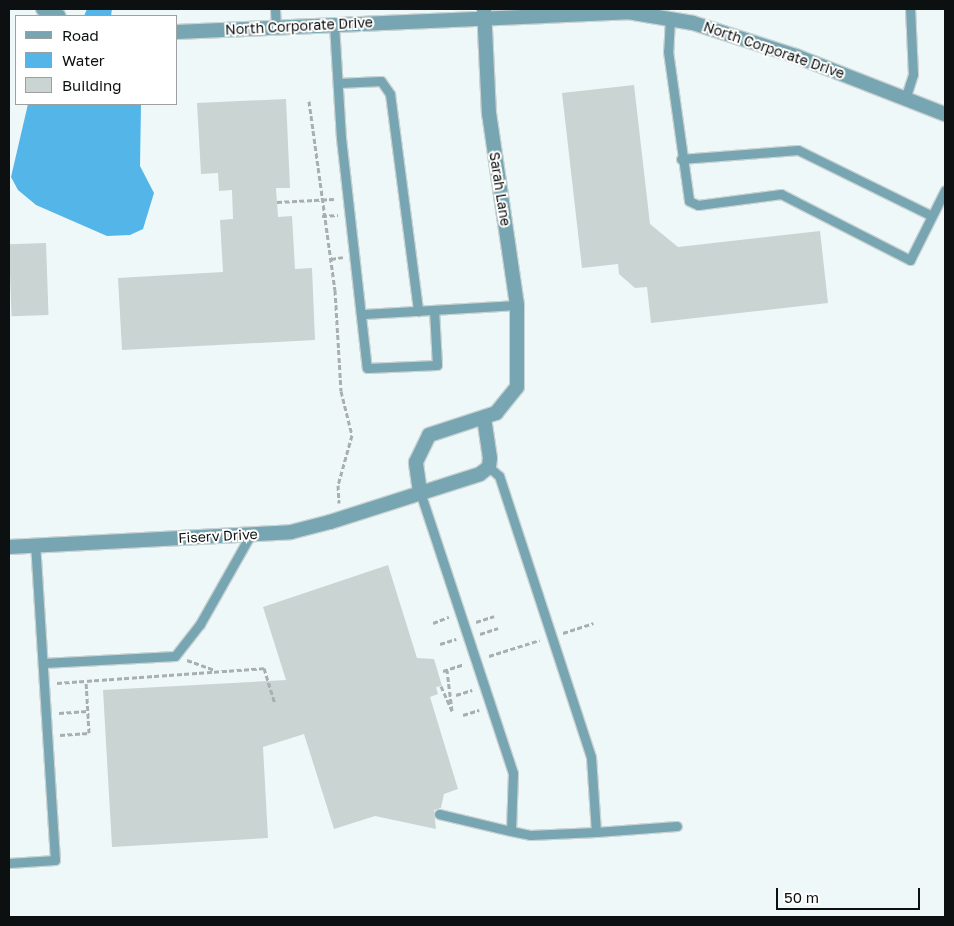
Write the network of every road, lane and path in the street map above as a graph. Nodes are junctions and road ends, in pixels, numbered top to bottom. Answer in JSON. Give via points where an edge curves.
{"nodes":[{"id":1,"x":43,"y":9,"type":"edge"},
{"id":2,"x":275,"y":9,"type":"edge"},
{"id":3,"x":910,"y":9,"type":"edge"},
{"id":4,"x":579,"y":10,"type":"edge"},
{"id":5,"x":484,"y":12,"type":"edge"},
{"id":6,"x":57,"y":15,"type":"edge"},
{"id":7,"x":670,"y":18,"type":"junction"},
{"id":8,"x":334,"y":24,"type":"junction"},
{"id":9,"x":276,"y":27,"type":"junction"},
{"id":10,"x":178,"y":32,"type":"edge"},
{"id":11,"x":338,"y":84,"type":"junction"},
{"id":12,"x":906,"y":96,"type":"junction"},
{"id":13,"x":309,"y":101,"type":"dead end"},
{"id":14,"x":945,"y":114,"type":"edge"},
{"id":15,"x":680,"y":160,"type":"junction"},
{"id":16,"x":945,"y":190,"type":"edge"},
{"id":17,"x":320,"y":200,"type":"junction"},
{"id":18,"x":277,"y":202,"type":"dead end"},
{"id":19,"x":932,"y":216,"type":"junction"},
{"id":20,"x":517,"y":306,"type":"junction"},
{"id":21,"x":434,"y":310,"type":"junction"},
{"id":22,"x":418,"y":311,"type":"junction"},
{"id":23,"x":364,"y":314,"type":"junction"},
{"id":24,"x":484,"y":418,"type":"junction"},
{"id":25,"x":489,"y":467,"type":"junction"},
{"id":26,"x":420,"y":492,"type":"junction"},
{"id":27,"x":330,"y":522,"type":"junction"},
{"id":28,"x":252,"y":534,"type":"junction"},
{"id":29,"x":35,"y":545,"type":"junction"},
{"id":30,"x":9,"y":547,"type":"edge"},
{"id":31,"x":593,"y":623,"type":"dead end"},
{"id":32,"x":498,"y":628,"type":"dead end"},
{"id":33,"x":551,"y":636,"type":"junction"},
{"id":34,"x":468,"y":638,"type":"junction"},
{"id":35,"x":476,"y":661,"type":"junction"},
{"id":36,"x":43,"y":663,"type":"junction"},
{"id":37,"x":197,"y":664,"type":"dead end"},
{"id":38,"x":215,"y":671,"type":"junction"},
{"id":39,"x":86,"y":681,"type":"junction"},
{"id":40,"x":44,"y":683,"type":"junction"},
{"id":41,"x":441,"y":686,"type":"dead end"},
{"id":42,"x":275,"y":703,"type":"dead end"},
{"id":43,"x":88,"y":711,"type":"junction"},
{"id":44,"x":46,"y":714,"type":"junction"},
{"id":45,"x":47,"y":735,"type":"junction"},
{"id":46,"x":439,"y":814,"type":"dead end"},
{"id":47,"x":677,"y":826,"type":"dead end"},
{"id":48,"x":510,"y":831,"type":"junction"},
{"id":49,"x":596,"y":832,"type":"junction"},
{"id":50,"x":9,"y":863,"type":"edge"}],
"edges":[{"from":1,"to":6,"type":"street"},
{"from":2,"to":9,"type":"lane"},
{"from":3,"to":12,"type":"lane","via":[[913,74]]},
{"from":4,"to":5,"type":"street","name":"North Corporate Drive"},
{"from":4,"to":7,"type":"street","name":"North Corporate Drive"},
{"from":5,"to":8,"type":"street","name":"North Corporate Drive"},
{"from":5,"to":20,"type":"street","name":"Sarah Lane","via":[[489,114]]},
{"from":7,"to":12,"type":"street","name":"North Corporate Drive","via":[[796,56]]},
{"from":7,"to":15,"type":"lane","via":[[668,52]]},
{"from":8,"to":9,"type":"street","name":"North Corporate Drive"},
{"from":8,"to":11,"type":"lane"},
{"from":9,"to":10,"type":"street","name":"North Corporate Drive"},
{"from":11,"to":22,"type":"lane","via":[[381,81],[390,94]]},
{"from":11,"to":23,"type":"lane"},
{"from":12,"to":14,"type":"street","name":"North Corporate Drive"},
{"from":13,"to":17,"type":"path"},
{"from":15,"to":19,"type":"lane","via":[[798,150]]},
{"from":15,"to":19,"type":"lane","via":[[685,195],[698,205],[782,194],[910,260]]},
{"from":16,"to":19,"type":"lane"},
{"from":17,"to":18,"type":"path"},
{"from":17,"to":27,"type":"path","via":[[335,290],[341,391],[352,434],[338,485],[339,503]]},
{"from":20,"to":21,"type":"lane"},
{"from":20,"to":24,"type":"street","name":"Sarah Lane","via":[[518,369],[512,398]]},
{"from":21,"to":22,"type":"lane"},
{"from":21,"to":23,"type":"lane","via":[[437,365],[367,368]]},
{"from":22,"to":23,"type":"lane"},
{"from":24,"to":25,"type":"street"},
{"from":24,"to":26,"type":"street","via":[[429,435],[416,462]]},
{"from":25,"to":26,"type":"street","name":"Fiserv Drive","via":[[480,474]]},
{"from":25,"to":33,"type":"lane","via":[[499,476]]},
{"from":26,"to":27,"type":"street","name":"Fiserv Drive"},
{"from":26,"to":34,"type":"lane"},
{"from":27,"to":28,"type":"street","name":"Fiserv Drive","via":[[291,532]]},
{"from":28,"to":29,"type":"street","name":"Fiserv Drive"},
{"from":28,"to":36,"type":"lane","via":[[200,624],[175,656]]},
{"from":29,"to":30,"type":"street","name":"Fiserv Drive"},
{"from":29,"to":36,"type":"lane"},
{"from":31,"to":33,"type":"path"},
{"from":32,"to":34,"type":"path"},
{"from":33,"to":35,"type":"path"},
{"from":33,"to":49,"type":"lane","via":[[591,757]]},
{"from":34,"to":35,"type":"lane"},
{"from":35,"to":41,"type":"path","via":[[445,671],[452,711]]},
{"from":35,"to":48,"type":"lane","via":[[512,773]]},
{"from":36,"to":40,"type":"lane"},
{"from":37,"to":38,"type":"path"},
{"from":38,"to":39,"type":"path"},
{"from":38,"to":42,"type":"path","via":[[264,668]]},
{"from":39,"to":40,"type":"path"},
{"from":39,"to":43,"type":"path"},
{"from":40,"to":44,"type":"lane"},
{"from":43,"to":44,"type":"path"},
{"from":43,"to":45,"type":"path","via":[[89,733]]},
{"from":44,"to":45,"type":"lane"},
{"from":45,"to":50,"type":"lane","via":[[55,860]]},
{"from":46,"to":48,"type":"lane"},
{"from":47,"to":49,"type":"lane"},
{"from":48,"to":49,"type":"lane","via":[[530,835]]}]}
